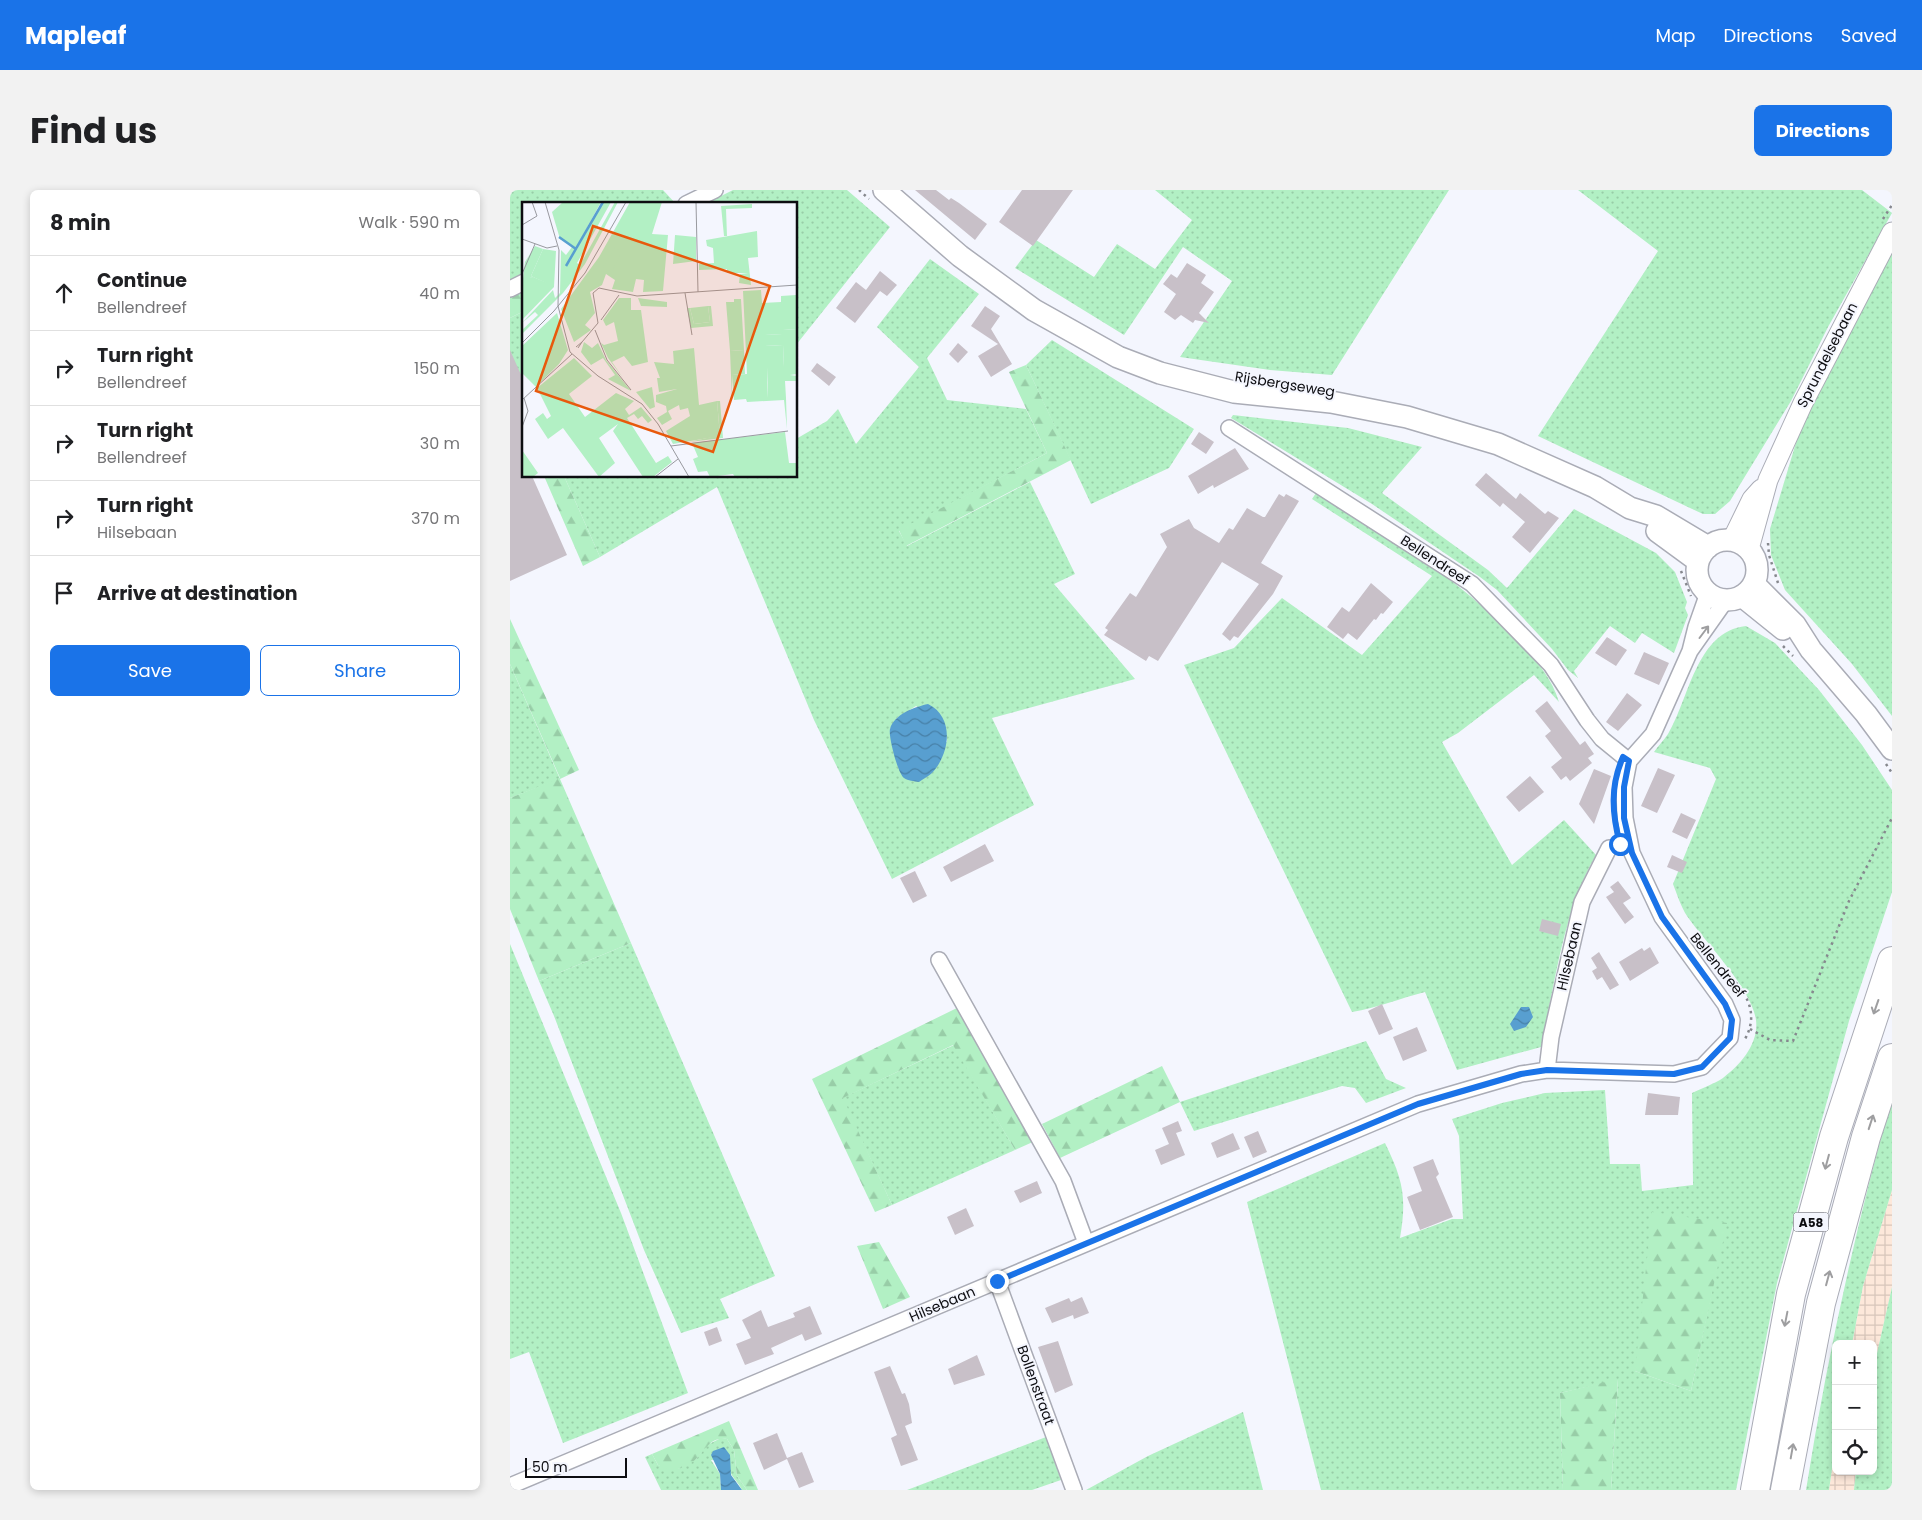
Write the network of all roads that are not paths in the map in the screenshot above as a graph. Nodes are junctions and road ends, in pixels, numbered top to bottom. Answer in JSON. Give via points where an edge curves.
{"nodes":[{"id":1,"x":715,"y":190,"type":"edge"},
{"id":2,"x":884,"y":190,"type":"edge"},
{"id":3,"x":690,"y":202,"type":"edge"},
{"id":4,"x":1892,"y":232,"type":"edge"},
{"id":5,"x":522,"y":283,"type":"edge"},
{"id":6,"x":510,"y":289,"type":"edge"},
{"id":7,"x":1229,"y":428,"type":"dead end"},
{"id":8,"x":1740,"y":545,"type":"junction"},
{"id":9,"x":1695,"y":558,"type":"junction"},
{"id":10,"x":1725,"y":595,"type":"junction"},
{"id":11,"x":1892,"y":749,"type":"edge"},
{"id":12,"x":1629,"y":761,"type":"junction"},
{"id":13,"x":1609,"y":848,"type":"dead end"},
{"id":14,"x":939,"y":960,"type":"dead end"},
{"id":15,"x":1892,"y":961,"type":"edge"},
{"id":16,"x":1715,"y":1055,"type":"joint"},
{"id":17,"x":1892,"y":1058,"type":"edge"},
{"id":18,"x":1547,"y":1070,"type":"junction"},
{"id":19,"x":1086,"y":1243,"type":"junction"},
{"id":20,"x":997,"y":1281,"type":"junction"},
{"id":21,"x":510,"y":1486,"type":"edge"},
{"id":22,"x":1074,"y":1490,"type":"edge"},
{"id":23,"x":1755,"y":1490,"type":"edge"},
{"id":24,"x":1785,"y":1490,"type":"edge"}],
"edges":[{"from":1,"to":3,"type":"street"},
{"from":2,"to":9,"type":"main road","name":"Rijsbergseweg","via":[[960,256],[1034,310],[1118,357],[1160,373],[1234,392],[1331,402],[1407,417],[1498,444],[1595,487],[1630,508]]},
{"from":4,"to":8,"type":"street","name":"Sprundelsebaan","via":[[1802,403]]},
{"from":5,"to":6,"type":"street"},
{"from":7,"to":12,"type":"street","name":"Bellendreef","via":[[1472,584],[1551,665],[1602,739]]},
{"from":8,"to":9,"type":"main road","via":[[1723,540]]},
{"from":8,"to":10,"type":"main road","via":[[1757,566]]},
{"from":9,"to":10,"type":"main road","via":[[1699,579]]},
{"from":10,"to":11,"type":"main road","via":[[1811,650]]},
{"from":10,"to":12,"type":"street","via":[[1698,621],[1690,651],[1653,734]]},
{"from":12,"to":16,"type":"street","name":"Bellendreef","via":[[1624,787],[1624,818],[1632,853],[1662,917],[1725,1004],[1732,1020],[1730,1038]]},
{"from":13,"to":18,"type":"street","name":"Hilsebaan","via":[[1582,902],[1551,1037]]},
{"from":14,"to":19,"type":"street","via":[[1063,1181]]},
{"from":15,"to":23,"type":"highway","number":"A58","one_way":true,"via":[[1834,1137],[1791,1294]]},
{"from":16,"to":18,"type":"street","name":"Hilsebaan","via":[[1702,1067],[1674,1074]]},
{"from":24,"to":17,"type":"highway","number":"A58","one_way":true,"via":[[1821,1303],[1866,1137]]},
{"from":18,"to":19,"type":"street","name":"Hilsebaan","via":[[1521,1074],[1418,1104]]},
{"from":19,"to":20,"type":"street","name":"Hilsebaan"},
{"from":20,"to":21,"type":"street","name":"Hilsebaan"},
{"from":20,"to":22,"type":"street","name":"Bollenstraat"}]}
